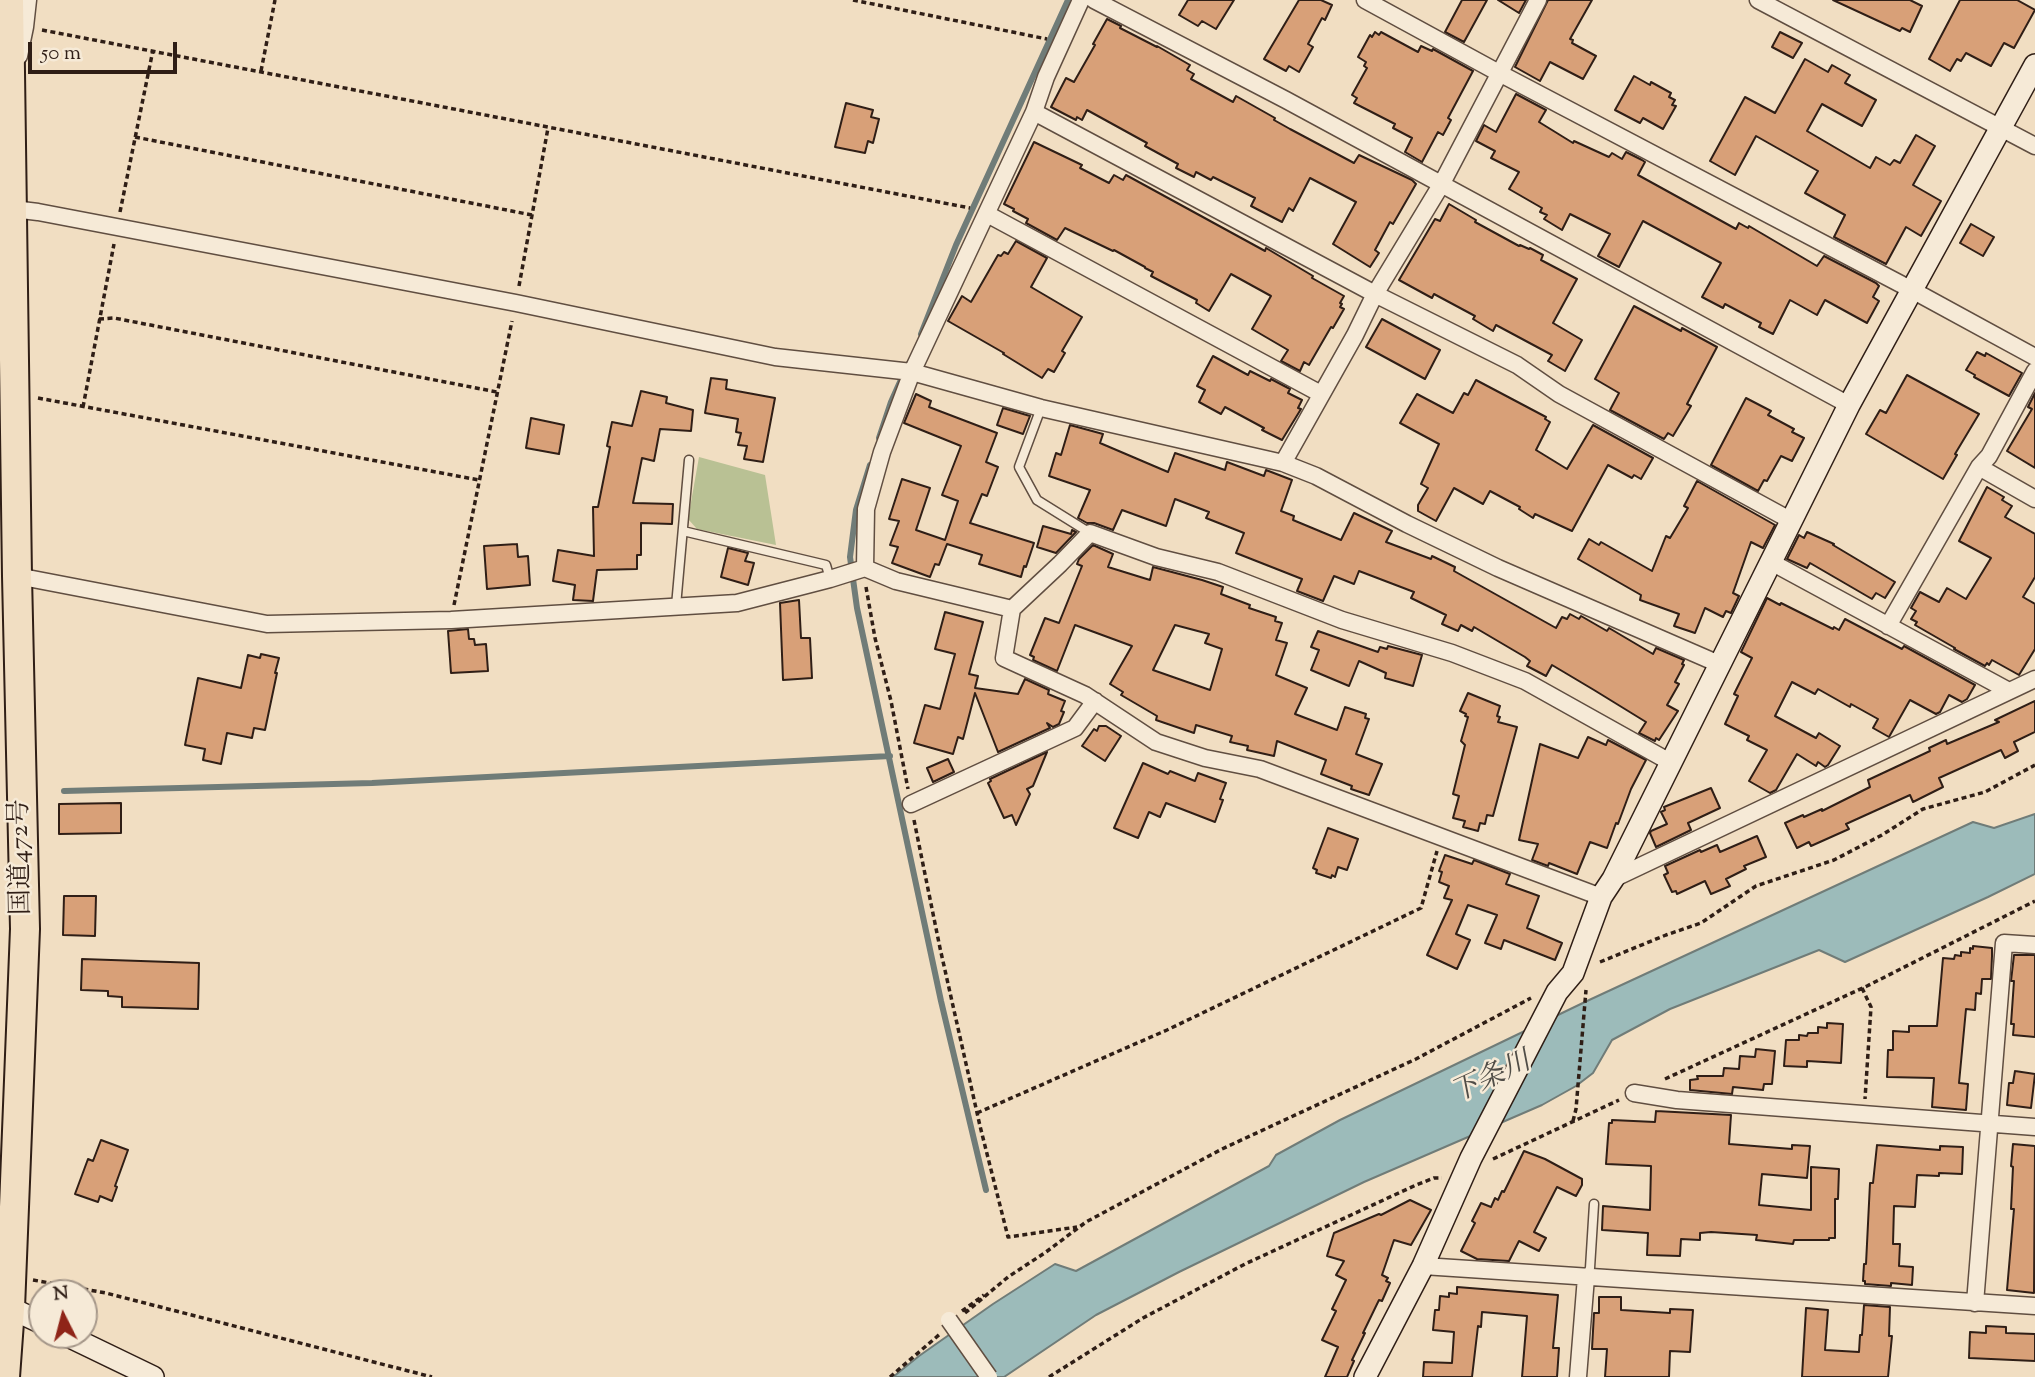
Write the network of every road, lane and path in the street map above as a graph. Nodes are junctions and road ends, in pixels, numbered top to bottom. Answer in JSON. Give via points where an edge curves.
{"nodes":[{"id":1,"x":9,"y":0,"type":"edge"},
{"id":2,"x":28,"y":0,"type":"edge"},
{"id":3,"x":275,"y":0,"type":"edge"},
{"id":4,"x":853,"y":0,"type":"edge"},
{"id":5,"x":1081,"y":0,"type":"edge"},
{"id":6,"x":1094,"y":0,"type":"edge"},
{"id":7,"x":1365,"y":0,"type":"edge"},
{"id":8,"x":1538,"y":0,"type":"edge"},
{"id":9,"x":1758,"y":0,"type":"edge"},
{"id":10,"x":25,"y":27,"type":"junction"},
{"id":11,"x":1062,"y":44,"type":"junction"},
{"id":12,"x":2035,"y":65,"type":"edge"},
{"id":13,"x":261,"y":71,"type":"junction"},
{"id":14,"x":1499,"y":73,"type":"junction"},
{"id":15,"x":11,"y":89,"type":"junction"},
{"id":16,"x":1034,"y":112,"type":"junction"},
{"id":17,"x":548,"y":128,"type":"junction"},
{"id":18,"x":2001,"y":129,"type":"junction"},
{"id":19,"x":135,"y":137,"type":"dead end"},
{"id":20,"x":2035,"y":146,"type":"edge"},
{"id":21,"x":1441,"y":185,"type":"junction"},
{"id":22,"x":13,"y":209,"type":"junction"},
{"id":23,"x":988,"y":212,"type":"junction"},
{"id":24,"x":532,"y":215,"type":"junction"},
{"id":25,"x":1912,"y":290,"type":"junction"},
{"id":26,"x":1375,"y":294,"type":"junction"},
{"id":27,"x":516,"y":303,"type":"junction"},
{"id":28,"x":100,"y":319,"type":"dead end"},
{"id":29,"x":2035,"y":357,"type":"edge"},
{"id":30,"x":2035,"y":371,"type":"edge"},
{"id":31,"x":912,"y":372,"type":"junction"},
{"id":32,"x":498,"y":392,"type":"junction"},
{"id":33,"x":1321,"y":394,"type":"junction"},
{"id":34,"x":15,"y":397,"type":"junction"},
{"id":35,"x":1849,"y":405,"type":"junction"},
{"id":36,"x":1041,"y":408,"type":"junction"},
{"id":37,"x":689,"y":460,"type":"dead end"},
{"id":38,"x":1283,"y":463,"type":"junction"},
{"id":39,"x":1979,"y":467,"type":"junction"},
{"id":40,"x":479,"y":480,"type":"junction"},
{"id":41,"x":2035,"y":499,"type":"edge"},
{"id":42,"x":1790,"y":520,"type":"junction"},
{"id":43,"x":683,"y":531,"type":"junction"},
{"id":44,"x":1090,"y":533,"type":"junction"},
{"id":45,"x":1771,"y":562,"type":"junction"},
{"id":46,"x":865,"y":568,"type":"junction"},
{"id":47,"x":17,"y":576,"type":"junction"},
{"id":48,"x":830,"y":579,"type":"junction"},
{"id":49,"x":676,"y":606,"type":"junction"},
{"id":50,"x":1012,"y":609,"type":"junction"},
{"id":51,"x":451,"y":620,"type":"junction"},
{"id":52,"x":1888,"y":626,"type":"junction"},
{"id":53,"x":1719,"y":664,"type":"junction"},
{"id":54,"x":2035,"y":679,"type":"edge"},
{"id":55,"x":2009,"y":691,"type":"junction"},
{"id":56,"x":1095,"y":701,"type":"junction"},
{"id":57,"x":1670,"y":762,"type":"junction"},
{"id":58,"x":2035,"y":765,"type":"edge"},
{"id":59,"x":911,"y":804,"type":"junction"},
{"id":60,"x":1441,"y":837,"type":"junction"},
{"id":61,"x":1607,"y":888,"type":"junction"},
{"id":62,"x":2035,"y":901,"type":"edge"},
{"id":63,"x":2035,"y":945,"type":"edge"},
{"id":64,"x":1580,"y":970,"type":"junction"},
{"id":65,"x":1862,"y":988,"type":"junction"},
{"id":66,"x":1533,"y":996,"type":"dead end"},
{"id":67,"x":1634,"y":1093,"type":"junction"},
{"id":68,"x":977,"y":1113,"type":"junction"},
{"id":69,"x":1864,"y":1114,"type":"junction"},
{"id":70,"x":1573,"y":1121,"type":"junction"},
{"id":71,"x":1991,"y":1123,"type":"junction"},
{"id":72,"x":2035,"y":1126,"type":"edge"},
{"id":73,"x":1466,"y":1169,"type":"junction"},
{"id":74,"x":1594,"y":1204,"type":"dead end"},
{"id":75,"x":1079,"y":1227,"type":"junction"},
{"id":76,"x":1423,"y":1266,"type":"junction"},
{"id":77,"x":11,"y":1276,"type":"junction"},
{"id":78,"x":1586,"y":1277,"type":"junction"},
{"id":79,"x":1005,"y":1279,"type":"junction"},
{"id":80,"x":1975,"y":1303,"type":"junction"},
{"id":81,"x":5,"y":1305,"type":"edge"},
{"id":82,"x":2035,"y":1306,"type":"edge"},
{"id":83,"x":28,"y":1317,"type":"edge"},
{"id":84,"x":952,"y":1322,"type":"junction"},
{"id":85,"x":95,"y":1349,"type":"edge"},
{"id":86,"x":5,"y":1377,"type":"edge"},
{"id":87,"x":153,"y":1377,"type":"edge"},
{"id":88,"x":432,"y":1377,"type":"edge"},
{"id":89,"x":890,"y":1377,"type":"edge"},
{"id":90,"x":989,"y":1377,"type":"edge"},
{"id":91,"x":1049,"y":1377,"type":"edge"},
{"id":92,"x":1365,"y":1377,"type":"edge"},
{"id":93,"x":1578,"y":1377,"type":"edge"}],
"edges":[{"from":1,"to":15,"type":"highway","name":"国道472号"},
{"from":2,"to":10,"type":"street"},
{"from":3,"to":13,"type":"path"},
{"from":4,"to":11,"type":"path"},
{"from":5,"to":11,"type":"street"},
{"from":6,"to":21,"type":"street"},
{"from":7,"to":14,"type":"street"},
{"from":8,"to":14,"type":"street"},
{"from":9,"to":18,"type":"street"},
{"from":10,"to":13,"type":"path"},
{"from":10,"to":15,"type":"street"},
{"from":11,"to":16,"type":"street"},
{"from":12,"to":18,"type":"street"},
{"from":13,"to":17,"type":"path"},
{"from":14,"to":21,"type":"street"},
{"from":14,"to":25,"type":"street"},
{"from":15,"to":22,"type":"highway","name":"国道472号"},
{"from":16,"to":23,"type":"street"},
{"from":16,"to":26,"type":"street"},
{"from":17,"to":23,"type":"path"},
{"from":17,"to":24,"type":"path"},
{"from":18,"to":20,"type":"street"},
{"from":18,"to":25,"type":"street"},
{"from":19,"to":24,"type":"path"},
{"from":21,"to":26,"type":"street"},
{"from":21,"to":35,"type":"street"},
{"from":22,"to":27,"type":"street"},
{"from":22,"to":34,"type":"highway","name":"国道472号"},
{"from":23,"to":31,"type":"street"},
{"from":23,"to":33,"type":"street"},
{"from":24,"to":27,"type":"path"},
{"from":25,"to":29,"type":"street"},
{"from":25,"to":35,"type":"street"},
{"from":26,"to":33,"type":"street"},
{"from":26,"to":42,"type":"street","via":[[1517,365],[1559,394]]},
{"from":27,"to":31,"type":"street","via":[[775,357]]},
{"from":27,"to":32,"type":"path"},
{"from":28,"to":32,"type":"path","via":[[114,318]]},
{"from":30,"to":39,"type":"street"},
{"from":31,"to":36,"type":"street"},
{"from":31,"to":46,"type":"street","via":[[866,509]]},
{"from":32,"to":40,"type":"path"},
{"from":33,"to":38,"type":"street"},
{"from":34,"to":40,"type":"path"},
{"from":34,"to":47,"type":"highway","name":"国道472号"},
{"from":35,"to":42,"type":"street"},
{"from":36,"to":38,"type":"street"},
{"from":36,"to":44,"type":"lane","via":[[1019,467],[1037,500]]},
{"from":37,"to":43,"type":"lane"},
{"from":38,"to":53,"type":"street","via":[[1498,568]]},
{"from":39,"to":41,"type":"street"},
{"from":39,"to":52,"type":"street"},
{"from":40,"to":51,"type":"path"},
{"from":42,"to":45,"type":"street"},
{"from":43,"to":48,"type":"lane","via":[[826,565]]},
{"from":43,"to":49,"type":"lane"},
{"from":44,"to":50,"type":"street"},
{"from":44,"to":57,"type":"street","via":[[1156,557],[1218,572],[1342,620],[1525,681]]},
{"from":45,"to":52,"type":"street"},
{"from":45,"to":53,"type":"street"},
{"from":46,"to":48,"type":"street"},
{"from":46,"to":50,"type":"street"},
{"from":46,"to":59,"type":"path","via":[[867,600]]},
{"from":47,"to":51,"type":"street","via":[[267,624]]},
{"from":47,"to":77,"type":"highway","name":"国道472号","via":[[25,929]]},
{"from":48,"to":49,"type":"street","via":[[737,603]]},
{"from":49,"to":51,"type":"street"},
{"from":50,"to":56,"type":"street","via":[[1004,657]]},
{"from":52,"to":55,"type":"street"},
{"from":53,"to":57,"type":"street"},
{"from":54,"to":55,"type":"street"},
{"from":55,"to":61,"type":"street"},
{"from":56,"to":59,"type":"street","via":[[1075,728]]},
{"from":56,"to":60,"type":"street","via":[[1156,742],[1260,769]]},
{"from":57,"to":61,"type":"street"},
{"from":58,"to":64,"type":"path","via":[[1985,792],[1923,809],[1834,860],[1756,886],[1701,923]]},
{"from":59,"to":68,"type":"path"},
{"from":60,"to":61,"type":"street"},
{"from":60,"to":68,"type":"path","via":[[1421,908],[1167,1030]]},
{"from":61,"to":64,"type":"street"},
{"from":62,"to":65,"type":"path"},
{"from":63,"to":71,"type":"street","via":[[2004,943]]},
{"from":64,"to":70,"type":"path"},
{"from":64,"to":73,"type":"street","via":[[1557,992]]},
{"from":65,"to":67,"type":"path"},
{"from":65,"to":69,"type":"path","via":[[1871,1007]]},
{"from":66,"to":75,"type":"path","via":[[1416,1059],[1222,1149]]},
{"from":67,"to":69,"type":"street"},
{"from":67,"to":70,"type":"path"},
{"from":68,"to":75,"type":"path","via":[[1009,1237]]},
{"from":69,"to":71,"type":"street"},
{"from":70,"to":73,"type":"path"},
{"from":71,"to":72,"type":"street"},
{"from":71,"to":80,"type":"street"},
{"from":73,"to":76,"type":"street"},
{"from":73,"to":91,"type":"path","via":[[1434,1178],[1245,1264],[1143,1318]]},
{"from":74,"to":78,"type":"lane"},
{"from":75,"to":79,"type":"path"},
{"from":76,"to":78,"type":"street"},
{"from":76,"to":92,"type":"street"},
{"from":77,"to":81,"type":"highway","name":"国道472号"},
{"from":77,"to":88,"type":"path","via":[[106,1293]]},
{"from":78,"to":80,"type":"street"},
{"from":78,"to":93,"type":"street"},
{"from":79,"to":84,"type":"path"},
{"from":79,"to":84,"type":"path"},
{"from":80,"to":82,"type":"street"},
{"from":81,"to":83,"type":"street"},
{"from":81,"to":86,"type":"highway","name":"国道472号"},
{"from":84,"to":89,"type":"path"},
{"from":84,"to":90,"type":"street","bridge":true},
{"from":85,"to":87,"type":"street"}]}
